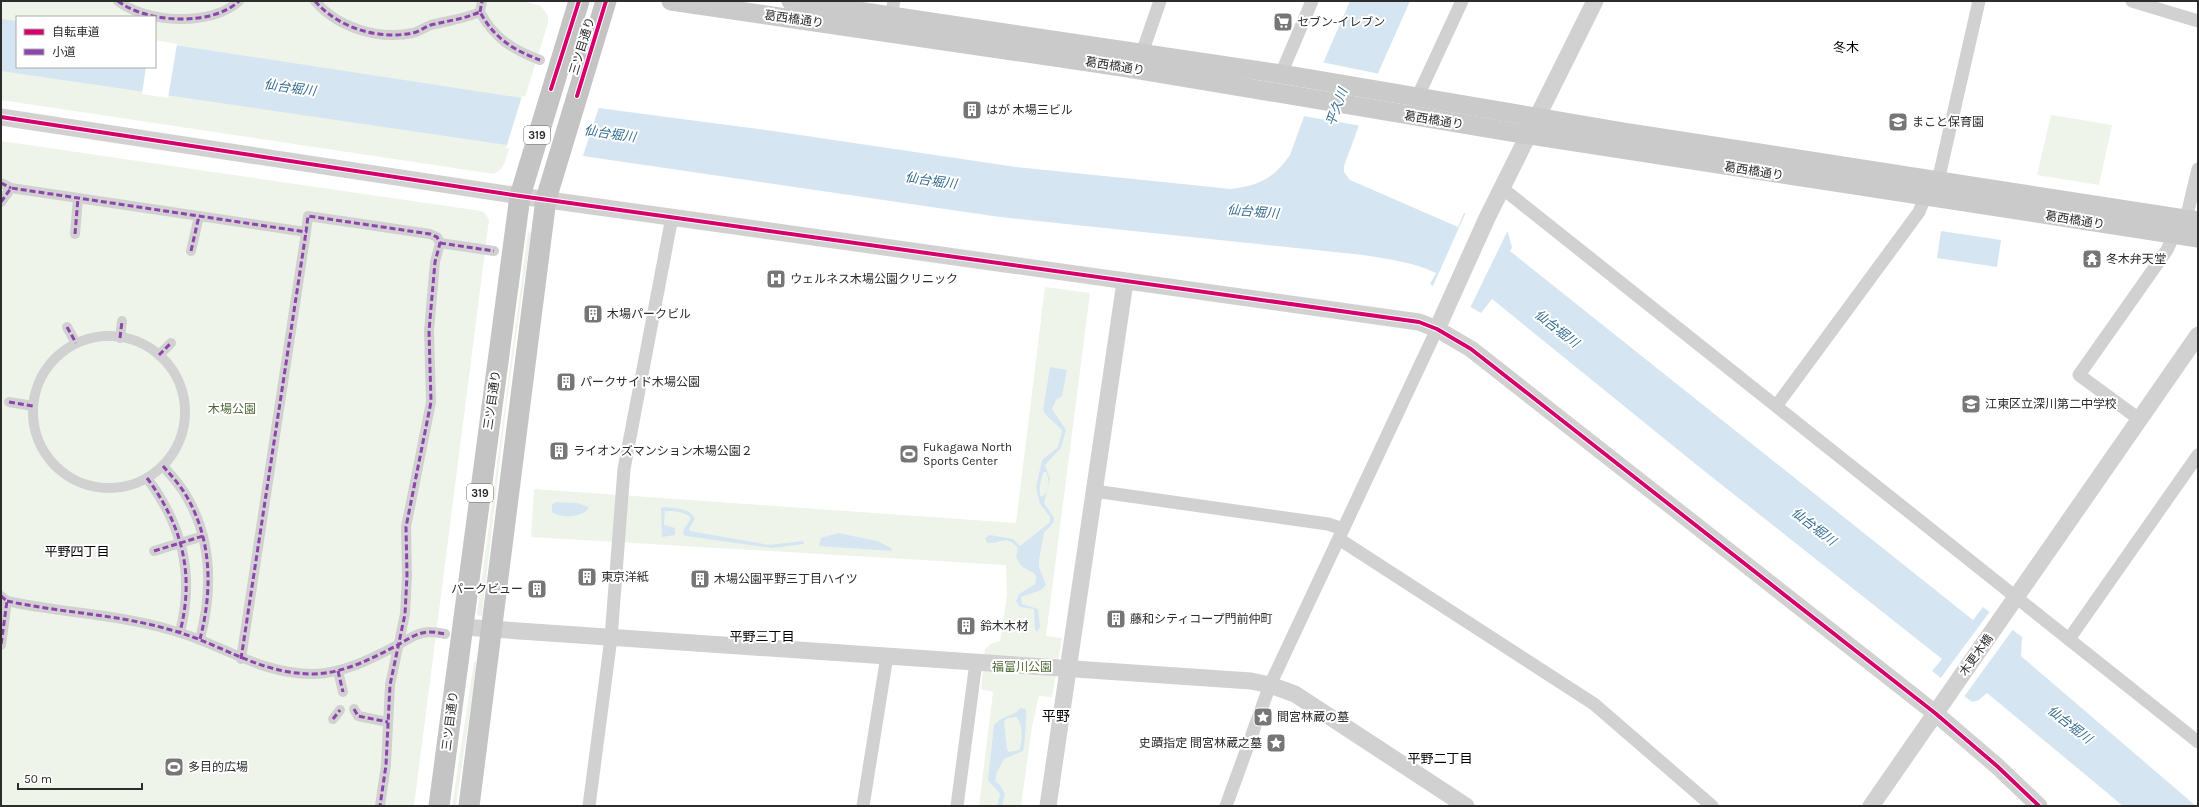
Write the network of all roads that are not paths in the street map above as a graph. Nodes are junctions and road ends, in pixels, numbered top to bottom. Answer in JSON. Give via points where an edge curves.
{"nodes":[{"id":1,"x":118,"y":1,"type":"edge"},
{"id":2,"x":239,"y":1,"type":"edge"},
{"id":3,"x":315,"y":1,"type":"edge"},
{"id":4,"x":482,"y":1,"type":"edge"},
{"id":5,"x":579,"y":1,"type":"edge"},
{"id":6,"x":606,"y":1,"type":"edge"},
{"id":7,"x":671,"y":1,"type":"edge"},
{"id":8,"x":791,"y":1,"type":"edge"},
{"id":9,"x":1160,"y":1,"type":"edge"},
{"id":10,"x":1312,"y":1,"type":"edge"},
{"id":11,"x":1462,"y":1,"type":"edge"},
{"id":12,"x":1595,"y":1,"type":"edge"},
{"id":13,"x":1979,"y":1,"type":"edge"},
{"id":14,"x":2132,"y":1,"type":"edge"},
{"id":15,"x":892,"y":8,"type":"edge"},
{"id":16,"x":480,"y":12,"type":"junction"},
{"id":17,"x":2198,"y":21,"type":"edge"},
{"id":18,"x":1142,"y":53,"type":"junction"},
{"id":19,"x":540,"y":60,"type":"dead end"},
{"id":20,"x":1281,"y":74,"type":"junction"},
{"id":21,"x":1417,"y":98,"type":"junction"},
{"id":22,"x":1,"y":117,"type":"edge"},
{"id":23,"x":1538,"y":117,"type":"junction"},
{"id":24,"x":1529,"y":135,"type":"junction"},
{"id":25,"x":2198,"y":169,"type":"edge"},
{"id":26,"x":1938,"y":181,"type":"junction"},
{"id":27,"x":1,"y":182,"type":"edge"},
{"id":28,"x":11,"y":188,"type":"junction"},
{"id":29,"x":522,"y":188,"type":"junction"},
{"id":30,"x":1502,"y":188,"type":"junction"},
{"id":31,"x":547,"y":193,"type":"junction"},
{"id":32,"x":1925,"y":197,"type":"junction"},
{"id":33,"x":78,"y":198,"type":"junction"},
{"id":34,"x":1,"y":202,"type":"edge"},
{"id":35,"x":199,"y":216,"type":"junction"},
{"id":36,"x":672,"y":217,"type":"junction"},
{"id":37,"x":2192,"y":220,"type":"edge"},
{"id":38,"x":306,"y":232,"type":"junction"},
{"id":39,"x":75,"y":234,"type":"dead end"},
{"id":40,"x":2174,"y":235,"type":"junction"},
{"id":41,"x":2198,"y":238,"type":"edge"},
{"id":42,"x":440,"y":243,"type":"junction"},
{"id":43,"x":191,"y":251,"type":"dead end"},
{"id":44,"x":494,"y":251,"type":"dead end"},
{"id":45,"x":1125,"y":282,"type":"junction"},
{"id":46,"x":122,"y":321,"type":"dead end"},
{"id":47,"x":67,"y":327,"type":"dead end"},
{"id":48,"x":1437,"y":328,"type":"junction"},
{"id":49,"x":2198,"y":335,"type":"edge"},
{"id":50,"x":120,"y":338,"type":"junction"},
{"id":51,"x":76,"y":343,"type":"junction"},
{"id":52,"x":171,"y":343,"type":"dead end"},
{"id":53,"x":159,"y":355,"type":"junction"},
{"id":54,"x":9,"y":402,"type":"dead end"},
{"id":55,"x":1777,"y":405,"type":"junction"},
{"id":56,"x":33,"y":406,"type":"junction"},
{"id":57,"x":2139,"y":419,"type":"junction"},
{"id":58,"x":2198,"y":455,"type":"edge"},
{"id":59,"x":163,"y":466,"type":"junction"},
{"id":60,"x":147,"y":478,"type":"junction"},
{"id":61,"x":1094,"y":491,"type":"junction"},
{"id":62,"x":1341,"y":534,"type":"junction"},
{"id":63,"x":203,"y":536,"type":"junction"},
{"id":64,"x":181,"y":543,"type":"junction"},
{"id":65,"x":154,"y":551,"type":"dead end"},
{"id":66,"x":4,"y":598,"type":"edge"},
{"id":67,"x":2016,"y":598,"type":"junction"},
{"id":68,"x":454,"y":630,"type":"junction"},
{"id":69,"x":491,"y":630,"type":"junction"},
{"id":70,"x":180,"y":632,"type":"junction"},
{"id":71,"x":611,"y":638,"type":"junction"},
{"id":72,"x":200,"y":639,"type":"junction"},
{"id":73,"x":2069,"y":639,"type":"junction"},
{"id":74,"x":1,"y":645,"type":"edge"},
{"id":75,"x":398,"y":645,"type":"junction"},
{"id":76,"x":887,"y":656,"type":"junction"},
{"id":77,"x":241,"y":659,"type":"junction"},
{"id":78,"x":976,"y":662,"type":"junction"},
{"id":79,"x":1069,"y":669,"type":"junction"},
{"id":80,"x":338,"y":671,"type":"junction"},
{"id":81,"x":1270,"y":685,"type":"junction"},
{"id":82,"x":343,"y":692,"type":"dead end"},
{"id":83,"x":354,"y":709,"type":"dead end"},
{"id":84,"x":340,"y":710,"type":"dead end"},
{"id":85,"x":1935,"y":713,"type":"junction"},
{"id":86,"x":334,"y":720,"type":"dead end"},
{"id":87,"x":388,"y":722,"type":"junction"},
{"id":88,"x":2197,"y":738,"type":"edge"},
{"id":89,"x":380,"y":806,"type":"edge"},
{"id":90,"x":440,"y":806,"type":"edge"},
{"id":91,"x":469,"y":806,"type":"edge"},
{"id":92,"x":589,"y":806,"type":"edge"},
{"id":93,"x":864,"y":806,"type":"edge"},
{"id":94,"x":957,"y":806,"type":"edge"},
{"id":95,"x":1048,"y":806,"type":"edge"},
{"id":96,"x":1226,"y":806,"type":"edge"},
{"id":97,"x":1466,"y":806,"type":"edge"},
{"id":98,"x":1712,"y":806,"type":"edge"},
{"id":99,"x":1871,"y":806,"type":"edge"},
{"id":100,"x":2039,"y":806,"type":"edge"}],
"edges":[{"from":1,"to":2,"type":"street","via":[[149,15],[192,19],[216,15]]},
{"from":3,"to":16,"type":"street","via":[[326,14],[348,26],[394,35],[414,32],[434,24],[462,20]]},
{"from":4,"to":16,"type":"street"},
{"from":5,"to":29,"type":"main road","name":"三ツ目通り","number":"319"},
{"from":6,"to":31,"type":"main road","name":"三ツ目通り","number":"319"},
{"from":7,"to":24,"type":"main road","name":"葛西橋通り","via":[[1122,67]]},
{"from":8,"to":15,"type":"main road","name":"葛西橋通り"},
{"from":9,"to":18,"type":"street"},
{"from":10,"to":20,"type":"street"},
{"from":11,"to":21,"type":"street"},
{"from":12,"to":23,"type":"street"},
{"from":13,"to":26,"type":"street"},
{"from":14,"to":17,"type":"street"},
{"from":15,"to":18,"type":"main road","name":"葛西橋通り"},
{"from":16,"to":19,"type":"street","via":[[499,38],[520,52]]},
{"from":18,"to":20,"type":"main road","name":"葛西橋通り"},
{"from":20,"to":21,"type":"main road","name":"葛西橋通り"},
{"from":21,"to":23,"type":"main road","name":"葛西橋通り"},
{"from":22,"to":29,"type":"street"},
{"from":23,"to":24,"type":"street"},
{"from":23,"to":26,"type":"main road","name":"葛西橋通り"},
{"from":24,"to":30,"type":"street"},
{"from":24,"to":32,"type":"main road","name":"葛西橋通り"},
{"from":25,"to":37,"type":"street"},
{"from":26,"to":37,"type":"main road","name":"葛西橋通り"},
{"from":27,"to":28,"type":"street"},
{"from":28,"to":33,"type":"street"},
{"from":28,"to":34,"type":"street"},
{"from":29,"to":31,"type":"street"},
{"from":29,"to":68,"type":"main road","name":"三ツ目通り","number":"319"},
{"from":30,"to":48,"type":"street"},
{"from":30,"to":55,"type":"street"},
{"from":31,"to":36,"type":"street"},
{"from":31,"to":69,"type":"main road","name":"三ツ目通り","number":"319"},
{"from":32,"to":40,"type":"main road","name":"葛西橋通り"},
{"from":32,"to":55,"type":"street","via":[[1919,212]]},
{"from":33,"to":35,"type":"street"},
{"from":33,"to":39,"type":"street"},
{"from":35,"to":38,"type":"street"},
{"from":35,"to":43,"type":"street"},
{"from":36,"to":45,"type":"street"},
{"from":36,"to":71,"type":"street","via":[[626,461]]},
{"from":38,"to":42,"type":"street","via":[[308,216],[430,234],[437,237]]},
{"from":38,"to":77,"type":"street"},
{"from":40,"to":41,"type":"main road","name":"葛西橋通り"},
{"from":40,"to":57,"type":"street","via":[[2167,250],[2079,375]]},
{"from":42,"to":44,"type":"street"},
{"from":42,"to":75,"type":"street","via":[[435,262],[429,332],[431,402],[406,527],[405,614]]},
{"from":45,"to":48,"type":"street","via":[[1400,318]]},
{"from":45,"to":61,"type":"street"},
{"from":46,"to":50,"type":"street"},
{"from":47,"to":51,"type":"street"},
{"from":48,"to":62,"type":"street"},
{"from":48,"to":85,"type":"street","via":[[1471,349]]},
{"from":49,"to":57,"type":"street","name":"木更木橋"},
{"from":50,"to":51,"type":"street","via":[[102,336]]},
{"from":50,"to":53,"type":"street","via":[[144,344]]},
{"from":51,"to":56,"type":"street","via":[[62,352],[40,378]]},
{"from":52,"to":53,"type":"street"},
{"from":53,"to":59,"type":"street","via":[[171,367],[181,386],[185,407],[184,428],[176,449]]},
{"from":54,"to":56,"type":"street"},
{"from":55,"to":67,"type":"street"},
{"from":56,"to":60,"type":"street","via":[[35,431],[42,449],[55,466],[70,478],[89,485],[109,488],[129,486]]},
{"from":57,"to":67,"type":"street","name":"木更木橋"},
{"from":58,"to":73,"type":"street"},
{"from":59,"to":60,"type":"street"},
{"from":59,"to":63,"type":"street","via":[[183,491],[195,512]]},
{"from":60,"to":64,"type":"street","via":[[171,515]]},
{"from":61,"to":62,"type":"street","via":[[1328,524]]},
{"from":61,"to":79,"type":"street"},
{"from":62,"to":81,"type":"street"},
{"from":62,"to":98,"type":"street","via":[[1594,704]]},
{"from":63,"to":64,"type":"street"},
{"from":63,"to":72,"type":"street","via":[[209,584]]},
{"from":64,"to":65,"type":"street"},
{"from":64,"to":70,"type":"street","via":[[185,557],[186,585]]},
{"from":66,"to":70,"type":"street","via":[[31,606],[141,622]]},
{"from":66,"to":74,"type":"street"},
{"from":67,"to":73,"type":"street"},
{"from":67,"to":85,"type":"street","name":"木更木橋"},
{"from":68,"to":69,"type":"street"},
{"from":68,"to":75,"type":"street","via":[[414,635]]},
{"from":68,"to":90,"type":"main road","name":"三ツ目通り","number":"319"},
{"from":69,"to":71,"type":"street"},
{"from":69,"to":91,"type":"main road","name":"三ツ目通り","number":"319"},
{"from":70,"to":72,"type":"street"},
{"from":71,"to":76,"type":"street"},
{"from":71,"to":92,"type":"street"},
{"from":72,"to":77,"type":"street"},
{"from":73,"to":88,"type":"street"},
{"from":75,"to":80,"type":"street"},
{"from":75,"to":87,"type":"street","via":[[390,685]]},
{"from":76,"to":78,"type":"street"},
{"from":76,"to":93,"type":"street"},
{"from":77,"to":80,"type":"street","via":[[289,673],[315,674]]},
{"from":78,"to":79,"type":"street"},
{"from":78,"to":94,"type":"street"},
{"from":79,"to":81,"type":"street","via":[[1186,676]]},
{"from":79,"to":95,"type":"street"},
{"from":80,"to":82,"type":"street"},
{"from":81,"to":96,"type":"street"},
{"from":81,"to":97,"type":"street","via":[[1295,694]]},
{"from":83,"to":87,"type":"street","via":[[358,716]]},
{"from":84,"to":86,"type":"street"},
{"from":85,"to":99,"type":"street","name":"木更木橋"},
{"from":85,"to":100,"type":"street","via":[[1998,766]]},
{"from":87,"to":89,"type":"street","via":[[386,765]]}]}
